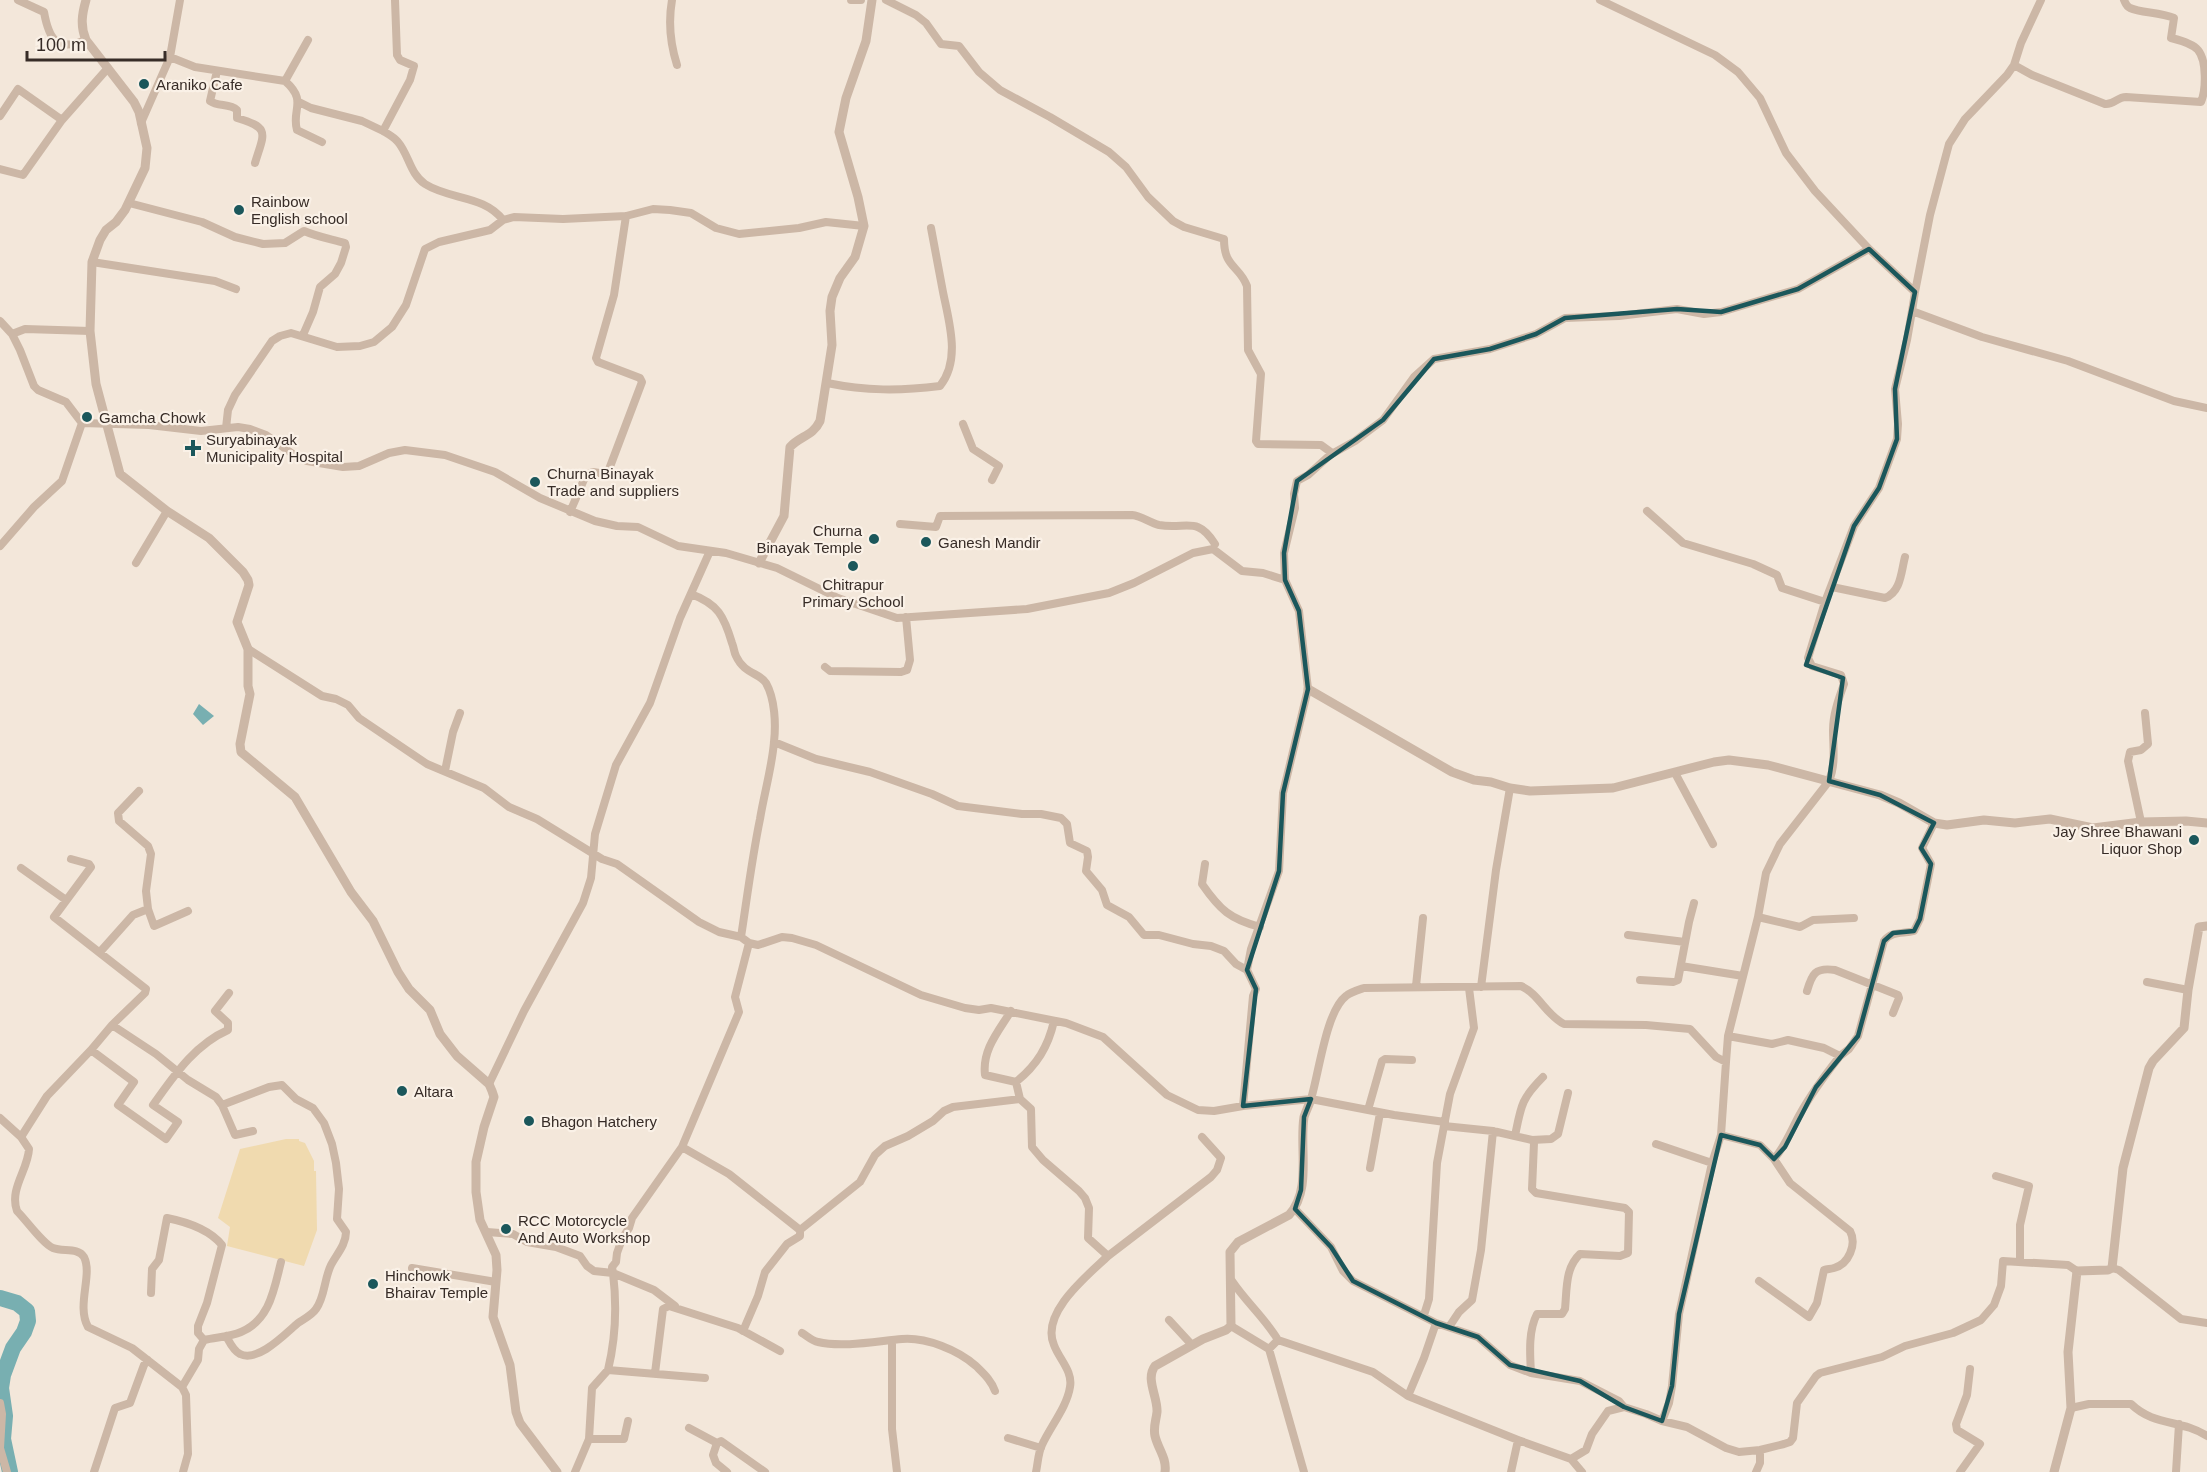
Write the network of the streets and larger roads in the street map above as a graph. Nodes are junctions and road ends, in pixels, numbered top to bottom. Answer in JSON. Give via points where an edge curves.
{"nodes":[{"id":1,"x":18,"y":0,"type":"edge"},
{"id":2,"x":86,"y":0,"type":"edge"},
{"id":3,"x":180,"y":0,"type":"edge"},
{"id":4,"x":395,"y":0,"type":"edge"},
{"id":5,"x":672,"y":0,"type":"edge"},
{"id":6,"x":851,"y":0,"type":"edge"},
{"id":7,"x":861,"y":0,"type":"edge"},
{"id":8,"x":872,"y":0,"type":"edge"},
{"id":9,"x":886,"y":0,"type":"edge"},
{"id":10,"x":1600,"y":0,"type":"edge"},
{"id":11,"x":2041,"y":0,"type":"edge"},
{"id":12,"x":2124,"y":0,"type":"edge"},
{"id":13,"x":86,"y":40,"type":"junction"},
{"id":14,"x":308,"y":40,"type":"dead end"},
{"id":15,"x":170,"y":57,"type":"junction"},
{"id":16,"x":677,"y":65,"type":"dead end"},
{"id":17,"x":2014,"y":65,"type":"junction"},
{"id":18,"x":108,"y":68,"type":"junction"},
{"id":19,"x":217,"y":71,"type":"junction"},
{"id":20,"x":285,"y":81,"type":"junction"},
{"id":21,"x":299,"y":102,"type":"junction"},
{"id":22,"x":0,"y":116,"type":"edge"},
{"id":23,"x":62,"y":120,"type":"junction"},
{"id":24,"x":141,"y":123,"type":"junction"},
{"id":25,"x":383,"y":131,"type":"junction"},
{"id":26,"x":322,"y":142,"type":"dead end"},
{"id":27,"x":255,"y":163,"type":"dead end"},
{"id":28,"x":0,"y":170,"type":"edge"},
{"id":29,"x":129,"y":202,"type":"junction"},
{"id":30,"x":626,"y":216,"type":"junction"},
{"id":31,"x":503,"y":220,"type":"junction"},
{"id":32,"x":864,"y":226,"type":"junction"},
{"id":33,"x":931,"y":228,"type":"dead end"},
{"id":34,"x":1869,"y":249,"type":"junction"},
{"id":35,"x":92,"y":262,"type":"junction"},
{"id":36,"x":236,"y":289,"type":"dead end"},
{"id":37,"x":1915,"y":292,"type":"junction"},
{"id":38,"x":1912,"y":311,"type":"junction"},
{"id":39,"x":0,"y":321,"type":"edge"},
{"id":40,"x":90,"y":331,"type":"junction"},
{"id":41,"x":12,"y":334,"type":"junction"},
{"id":42,"x":303,"y":335,"type":"junction"},
{"id":43,"x":827,"y":383,"type":"junction"},
{"id":44,"x":2207,"y":408,"type":"edge"},
{"id":45,"x":82,"y":423,"type":"junction"},
{"id":46,"x":963,"y":424,"type":"dead end"},
{"id":47,"x":106,"y":425,"type":"junction"},
{"id":48,"x":226,"y":428,"type":"junction"},
{"id":49,"x":1332,"y":453,"type":"junction"},
{"id":50,"x":992,"y":480,"type":"dead end"},
{"id":51,"x":167,"y":511,"type":"junction"},
{"id":52,"x":1647,"y":511,"type":"dead end"},
{"id":53,"x":570,"y":512,"type":"junction"},
{"id":54,"x":900,"y":524,"type":"dead end"},
{"id":55,"x":1215,"y":544,"type":"dead end"},
{"id":56,"x":0,"y":546,"type":"edge"},
{"id":57,"x":710,"y":551,"type":"junction"},
{"id":58,"x":1905,"y":557,"type":"dead end"},
{"id":59,"x":136,"y":563,"type":"dead end"},
{"id":60,"x":759,"y":563,"type":"junction"},
{"id":61,"x":1286,"y":580,"type":"junction"},
{"id":62,"x":1832,"y":587,"type":"junction"},
{"id":63,"x":691,"y":594,"type":"junction"},
{"id":64,"x":1825,"y":602,"type":"junction"},
{"id":65,"x":906,"y":617,"type":"junction"},
{"id":66,"x":248,"y":649,"type":"junction"},
{"id":67,"x":825,"y":668,"type":"dead end"},
{"id":68,"x":1308,"y":689,"type":"junction"},
{"id":69,"x":460,"y":713,"type":"dead end"},
{"id":70,"x":2145,"y":713,"type":"dead end"},
{"id":71,"x":774,"y":742,"type":"junction"},
{"id":72,"x":446,"y":771,"type":"junction"},
{"id":73,"x":1675,"y":773,"type":"junction"},
{"id":74,"x":1829,"y":781,"type":"junction"},
{"id":75,"x":1510,"y":788,"type":"junction"},
{"id":76,"x":139,"y":791,"type":"dead end"},
{"id":77,"x":2141,"y":822,"type":"junction"},
{"id":78,"x":1934,"y":823,"type":"junction"},
{"id":79,"x":2207,"y":823,"type":"edge"},
{"id":80,"x":1713,"y":844,"type":"dead end"},
{"id":81,"x":595,"y":853,"type":"junction"},
{"id":82,"x":70,"y":859,"type":"dead end"},
{"id":83,"x":1205,"y":864,"type":"dead end"},
{"id":84,"x":21,"y":868,"type":"dead end"},
{"id":85,"x":66,"y":900,"type":"junction"},
{"id":86,"x":1694,"y":903,"type":"dead end"},
{"id":87,"x":148,"y":909,"type":"junction"},
{"id":88,"x":188,"y":911,"type":"dead end"},
{"id":89,"x":1758,"y":917,"type":"junction"},
{"id":90,"x":1423,"y":918,"type":"dead end"},
{"id":91,"x":1854,"y":918,"type":"dead end"},
{"id":92,"x":2207,"y":926,"type":"edge"},
{"id":93,"x":1260,"y":927,"type":"junction"},
{"id":94,"x":1628,"y":935,"type":"dead end"},
{"id":95,"x":741,"y":937,"type":"junction"},
{"id":96,"x":1685,"y":942,"type":"junction"},
{"id":97,"x":749,"y":944,"type":"junction"},
{"id":98,"x":100,"y":952,"type":"junction"},
{"id":99,"x":1681,"y":966,"type":"junction"},
{"id":100,"x":1247,"y":970,"type":"junction"},
{"id":101,"x":1743,"y":976,"type":"junction"},
{"id":102,"x":1640,"y":980,"type":"dead end"},
{"id":103,"x":2147,"y":982,"type":"dead end"},
{"id":104,"x":1872,"y":984,"type":"junction"},
{"id":105,"x":1416,"y":986,"type":"junction"},
{"id":106,"x":1482,"y":987,"type":"junction"},
{"id":107,"x":1469,"y":988,"type":"junction"},
{"id":108,"x":2188,"y":990,"type":"junction"},
{"id":109,"x":1807,"y":991,"type":"dead end"},
{"id":110,"x":230,"y":993,"type":"dead end"},
{"id":111,"x":1011,"y":1011,"type":"junction"},
{"id":112,"x":1893,"y":1013,"type":"dead end"},
{"id":113,"x":1054,"y":1021,"type":"junction"},
{"id":114,"x":112,"y":1025,"type":"junction"},
{"id":115,"x":1728,"y":1036,"type":"junction"},
{"id":116,"x":91,"y":1050,"type":"junction"},
{"id":117,"x":1840,"y":1056,"type":"junction"},
{"id":118,"x":1412,"y":1060,"type":"dead end"},
{"id":119,"x":1726,"y":1062,"type":"junction"},
{"id":120,"x":177,"y":1071,"type":"junction"},
{"id":121,"x":1544,"y":1077,"type":"dead end"},
{"id":122,"x":1016,"y":1082,"type":"junction"},
{"id":123,"x":489,"y":1084,"type":"junction"},
{"id":124,"x":1568,"y":1093,"type":"dead end"},
{"id":125,"x":1020,"y":1099,"type":"junction"},
{"id":126,"x":1311,"y":1099,"type":"junction"},
{"id":127,"x":222,"y":1105,"type":"junction"},
{"id":128,"x":1243,"y":1106,"type":"junction"},
{"id":129,"x":1368,"y":1110,"type":"junction"},
{"id":130,"x":1380,"y":1113,"type":"junction"},
{"id":131,"x":0,"y":1118,"type":"edge"},
{"id":132,"x":1445,"y":1124,"type":"junction"},
{"id":133,"x":252,"y":1131,"type":"dead end"},
{"id":134,"x":1493,"y":1131,"type":"junction"},
{"id":135,"x":1720,"y":1135,"type":"junction"},
{"id":136,"x":1515,"y":1136,"type":"junction"},
{"id":137,"x":21,"y":1137,"type":"junction"},
{"id":138,"x":1202,"y":1137,"type":"dead end"},
{"id":139,"x":1532,"y":1140,"type":"junction"},
{"id":140,"x":1656,"y":1144,"type":"dead end"},
{"id":141,"x":682,"y":1147,"type":"junction"},
{"id":142,"x":1774,"y":1159,"type":"junction"},
{"id":143,"x":1712,"y":1163,"type":"junction"},
{"id":144,"x":1370,"y":1168,"type":"dead end"},
{"id":145,"x":1996,"y":1176,"type":"dead end"},
{"id":146,"x":1295,"y":1209,"type":"junction"},
{"id":147,"x":800,"y":1230,"type":"junction"},
{"id":148,"x":487,"y":1232,"type":"junction"},
{"id":149,"x":1108,"y":1256,"type":"junction"},
{"id":150,"x":281,"y":1262,"type":"dead end"},
{"id":151,"x":2020,"y":1262,"type":"junction"},
{"id":152,"x":412,"y":1268,"type":"dead end"},
{"id":153,"x":2112,"y":1268,"type":"junction"},
{"id":154,"x":2077,"y":1271,"type":"junction"},
{"id":155,"x":613,"y":1273,"type":"junction"},
{"id":156,"x":1232,"y":1281,"type":"junction"},
{"id":157,"x":1760,"y":1281,"type":"dead end"},
{"id":158,"x":496,"y":1282,"type":"junction"},
{"id":159,"x":151,"y":1293,"type":"dead end"},
{"id":160,"x":675,"y":1306,"type":"junction"},
{"id":161,"x":1424,"y":1315,"type":"junction"},
{"id":162,"x":1169,"y":1320,"type":"dead end"},
{"id":163,"x":1436,"y":1323,"type":"junction"},
{"id":164,"x":2207,"y":1323,"type":"edge"},
{"id":165,"x":1232,"y":1326,"type":"junction"},
{"id":166,"x":1449,"y":1327,"type":"junction"},
{"id":167,"x":742,"y":1331,"type":"junction"},
{"id":168,"x":802,"y":1333,"type":"dead end"},
{"id":169,"x":226,"y":1336,"type":"junction"},
{"id":170,"x":204,"y":1340,"type":"junction"},
{"id":171,"x":1278,"y":1340,"type":"junction"},
{"id":172,"x":892,"y":1341,"type":"junction"},
{"id":173,"x":1192,"y":1345,"type":"junction"},
{"id":174,"x":1269,"y":1349,"type":"junction"},
{"id":175,"x":780,"y":1351,"type":"dead end"},
{"id":176,"x":148,"y":1360,"type":"junction"},
{"id":177,"x":1970,"y":1368,"type":"dead end"},
{"id":178,"x":608,"y":1370,"type":"junction"},
{"id":179,"x":655,"y":1373,"type":"junction"},
{"id":180,"x":1531,"y":1373,"type":"junction"},
{"id":181,"x":705,"y":1378,"type":"dead end"},
{"id":182,"x":182,"y":1387,"type":"junction"},
{"id":183,"x":995,"y":1391,"type":"dead end"},
{"id":184,"x":1408,"y":1396,"type":"junction"},
{"id":185,"x":0,"y":1402,"type":"edge"},
{"id":186,"x":1624,"y":1407,"type":"junction"},
{"id":187,"x":2071,"y":1407,"type":"junction"},
{"id":188,"x":628,"y":1421,"type":"dead end"},
{"id":189,"x":1662,"y":1421,"type":"junction"},
{"id":190,"x":2179,"y":1424,"type":"junction"},
{"id":191,"x":689,"y":1428,"type":"dead end"},
{"id":192,"x":2207,"y":1436,"type":"edge"},
{"id":193,"x":1008,"y":1438,"type":"dead end"},
{"id":194,"x":589,"y":1439,"type":"junction"},
{"id":195,"x":1518,"y":1440,"type":"junction"},
{"id":196,"x":717,"y":1443,"type":"junction"},
{"id":197,"x":1041,"y":1448,"type":"junction"},
{"id":198,"x":1760,"y":1450,"type":"junction"},
{"id":199,"x":1571,"y":1459,"type":"junction"},
{"id":200,"x":7,"y":1472,"type":"edge"},
{"id":201,"x":94,"y":1472,"type":"edge"},
{"id":202,"x":183,"y":1472,"type":"edge"},
{"id":203,"x":557,"y":1472,"type":"edge"},
{"id":204,"x":575,"y":1472,"type":"edge"},
{"id":205,"x":727,"y":1472,"type":"edge"},
{"id":206,"x":765,"y":1472,"type":"edge"},
{"id":207,"x":897,"y":1472,"type":"edge"},
{"id":208,"x":1036,"y":1472,"type":"edge"},
{"id":209,"x":1165,"y":1472,"type":"edge"},
{"id":210,"x":1304,"y":1472,"type":"edge"},
{"id":211,"x":1511,"y":1472,"type":"edge"},
{"id":212,"x":1582,"y":1472,"type":"edge"},
{"id":213,"x":1756,"y":1472,"type":"edge"},
{"id":214,"x":1960,"y":1472,"type":"edge"},
{"id":215,"x":2054,"y":1472,"type":"edge"},
{"id":216,"x":2176,"y":1472,"type":"edge"}],
"edges":[{"from":1,"to":13,"type":"street","via":[[44,12],[54,40],[71,46]]},
{"from":2,"to":13,"type":"street","via":[[81,22]]},
{"from":3,"to":15,"type":"street"},
{"from":4,"to":25,"type":"street","via":[[397,55],[414,66]]},
{"from":5,"to":16,"type":"street","via":[[671,45]]},
{"from":6,"to":7,"type":"street"},
{"from":8,"to":32,"type":"street","via":[[866,41],[839,132]]},
{"from":9,"to":49,"type":"street","via":[[926,23],[941,44],[959,46],[979,72],[1000,90],[1109,152],[1173,221],[1224,239],[1226,257],[1247,286],[1248,350],[1261,374],[1256,441],[1321,446]]},
{"from":10,"to":34,"type":"street","via":[[1715,55],[1738,72],[1760,98],[1786,153]]},
{"from":11,"to":17,"type":"street"},
{"from":12,"to":17,"type":"street","via":[[2130,8],[2174,18],[2171,38],[2195,47],[2200,53],[2206,86],[2201,102],[2126,97],[2105,104]]},
{"from":13,"to":18,"type":"street"},
{"from":14,"to":20,"type":"street"},
{"from":15,"to":19,"type":"street"},
{"from":15,"to":24,"type":"street"},
{"from":17,"to":37,"type":"street","via":[[1965,119],[1949,144]]},
{"from":18,"to":23,"type":"street"},
{"from":18,"to":24,"type":"street","via":[[134,102]]},
{"from":19,"to":20,"type":"street"},
{"from":19,"to":27,"type":"street","via":[[210,101],[233,106],[237,118],[263,131]]},
{"from":20,"to":21,"type":"street"},
{"from":21,"to":25,"type":"street"},
{"from":21,"to":26,"type":"street","via":[[297,130]]},
{"from":22,"to":23,"type":"street","via":[[18,89]]},
{"from":23,"to":28,"type":"street","via":[[23,175]]},
{"from":24,"to":29,"type":"street","via":[[147,158]]},
{"from":25,"to":31,"type":"street","via":[[400,144],[421,182],[444,194],[486,205]]},
{"from":29,"to":35,"type":"street","via":[[106,230]]},
{"from":29,"to":42,"type":"street","via":[[263,244],[290,241],[304,231],[345,243],[341,263],[320,287]]},
{"from":30,"to":31,"type":"street"},
{"from":30,"to":32,"type":"street","via":[[653,209],[691,213],[716,228],[740,234],[826,222]]},
{"from":30,"to":53,"type":"street","via":[[615,287],[596,358],[642,382],[608,472],[586,475]]},
{"from":31,"to":42,"type":"street","via":[[490,230],[425,249],[406,305],[392,327],[374,342],[337,347]]},
{"from":32,"to":43,"type":"street","via":[[855,257],[832,297]]},
{"from":33,"to":43,"type":"street","via":[[951,326],[952,349],[945,380],[940,386],[902,391]]},
{"from":34,"to":37,"type":"street"},
{"from":34,"to":49,"type":"street","via":[[1798,289],[1721,312],[1704,314],[1677,309],[1565,318],[1536,334],[1490,349],[1434,358],[1414,377],[1383,420]]},
{"from":35,"to":36,"type":"street","via":[[215,280]]},
{"from":35,"to":40,"type":"street"},
{"from":37,"to":38,"type":"street"},
{"from":38,"to":44,"type":"street","via":[[1982,337],[2068,361],[2174,401]]},
{"from":38,"to":62,"type":"street","via":[[1895,389],[1897,440],[1879,488],[1854,526]]},
{"from":39,"to":41,"type":"street"},
{"from":40,"to":41,"type":"street","via":[[25,329]]},
{"from":40,"to":47,"type":"street"},
{"from":41,"to":45,"type":"street","via":[[34,386],[66,402]]},
{"from":42,"to":48,"type":"street","via":[[285,334],[266,346],[235,395]]},
{"from":43,"to":60,"type":"street","via":[[816,429],[793,444],[788,452],[784,516]]},
{"from":45,"to":47,"type":"street"},
{"from":45,"to":56,"type":"street","via":[[62,481]]},
{"from":46,"to":50,"type":"street","via":[[973,449],[999,466]]},
{"from":47,"to":48,"type":"street","via":[[201,431]]},
{"from":47,"to":51,"type":"street","via":[[120,474]]},
{"from":48,"to":53,"type":"street","via":[[250,429],[266,435],[297,457],[335,466],[359,466],[405,450],[445,455],[495,472]]},
{"from":49,"to":61,"type":"street","via":[[1297,481],[1285,547]]},
{"from":51,"to":59,"type":"street"},
{"from":51,"to":66,"type":"street","via":[[209,538],[243,572],[249,585],[237,622]]},
{"from":52,"to":64,"type":"street","via":[[1683,543],[1753,564],[1777,575],[1782,588]]},
{"from":53,"to":57,"type":"street","via":[[602,523],[638,527],[678,546]]},
{"from":54,"to":55,"type":"street","via":[[936,527],[940,516],[1132,515],[1156,525],[1199,526]]},
{"from":57,"to":60,"type":"street"},
{"from":57,"to":63,"type":"street"},
{"from":58,"to":62,"type":"street","via":[[1893,595],[1885,598]]},
{"from":60,"to":65,"type":"street","via":[[794,575],[838,598],[897,618]]},
{"from":61,"to":65,"type":"street","via":[[1242,571],[1213,549],[1192,553],[1109,593],[1027,609]]},
{"from":61,"to":68,"type":"street","via":[[1299,611]]},
{"from":62,"to":64,"type":"street"},
{"from":63,"to":71,"type":"street","via":[[716,607],[738,661],[766,683],[774,714]]},
{"from":63,"to":81,"type":"street","via":[[650,703],[616,765],[595,834]]},
{"from":64,"to":74,"type":"street","via":[[1808,658],[1812,666],[1843,678]]},
{"from":65,"to":67,"type":"street","via":[[910,660],[907,670]]},
{"from":66,"to":72,"type":"street","via":[[322,696],[348,705],[359,718],[427,764]]},
{"from":66,"to":123,"type":"street","via":[[250,701],[241,752],[295,797],[351,892],[373,921],[409,989],[430,1010],[440,1034],[456,1056]]},
{"from":68,"to":75,"type":"street","via":[[1452,772]]},
{"from":68,"to":93,"type":"street","via":[[1283,793],[1279,871]]},
{"from":69,"to":72,"type":"street"},
{"from":70,"to":77,"type":"street","via":[[2148,744],[2130,752],[2128,761]]},
{"from":71,"to":95,"type":"street"},
{"from":71,"to":100,"type":"street","via":[[816,759],[870,772],[958,806],[1060,818],[1068,824],[1070,843],[1088,854],[1086,871],[1102,890],[1107,905],[1126,915],[1142,934],[1211,946],[1224,951]]},
{"from":72,"to":81,"type":"street","via":[[484,788],[509,807]]},
{"from":73,"to":74,"type":"street","via":[[1714,762],[1736,761]]},
{"from":73,"to":75,"type":"street","via":[[1600,789]]},
{"from":73,"to":80,"type":"street"},
{"from":74,"to":78,"type":"street","via":[[1880,795]]},
{"from":74,"to":89,"type":"street","via":[[1772,857]]},
{"from":75,"to":106,"type":"street"},
{"from":76,"to":87,"type":"street","via":[[118,813],[119,821],[148,846],[151,854]]},
{"from":77,"to":78,"type":"street","via":[[2093,828],[2050,819]]},
{"from":77,"to":79,"type":"street"},
{"from":78,"to":104,"type":"street","via":[[1922,848],[1932,864],[1920,919],[1914,931],[1888,936],[1884,941]]},
{"from":81,"to":95,"type":"street","via":[[699,922]]},
{"from":81,"to":123,"type":"street","via":[[583,903]]},
{"from":82,"to":85,"type":"street","via":[[91,867]]},
{"from":83,"to":93,"type":"street","via":[[1203,884],[1213,899],[1239,922]]},
{"from":84,"to":85,"type":"street"},
{"from":85,"to":98,"type":"street","via":[[54,917]]},
{"from":86,"to":96,"type":"street"},
{"from":87,"to":88,"type":"street","via":[[154,926]]},
{"from":87,"to":98,"type":"street","via":[[133,915]]},
{"from":89,"to":91,"type":"street","via":[[1800,927],[1813,920]]},
{"from":89,"to":101,"type":"street"},
{"from":90,"to":105,"type":"street"},
{"from":92,"to":108,"type":"street","via":[[2199,927]]},
{"from":93,"to":100,"type":"street"},
{"from":94,"to":96,"type":"street"},
{"from":95,"to":97,"type":"street"},
{"from":96,"to":99,"type":"street"},
{"from":97,"to":111,"type":"street","via":[[792,938],[816,945],[921,995],[965,1008]]},
{"from":97,"to":141,"type":"street","via":[[735,997],[739,1012]]},
{"from":98,"to":114,"type":"street","via":[[146,989]]},
{"from":99,"to":101,"type":"street"},
{"from":99,"to":102,"type":"street","via":[[1678,980],[1673,982]]},
{"from":100,"to":128,"type":"street","via":[[1256,989]]},
{"from":101,"to":115,"type":"street"},
{"from":103,"to":108,"type":"street"},
{"from":104,"to":109,"type":"street","via":[[1824,968],[1812,976]]},
{"from":104,"to":112,"type":"street","via":[[1898,995]]},
{"from":104,"to":117,"type":"street","via":[[1858,1036]]},
{"from":105,"to":107,"type":"street"},
{"from":105,"to":126,"type":"street","via":[[1364,988],[1345,996],[1330,1018]]},
{"from":106,"to":107,"type":"street"},
{"from":106,"to":119,"type":"street","via":[[1529,989],[1555,1019],[1564,1023],[1690,1029],[1716,1058]]},
{"from":107,"to":132,"type":"street","via":[[1474,1028],[1450,1094]]},
{"from":108,"to":153,"type":"street","via":[[2184,1028],[2150,1068],[2123,1168]]},
{"from":110,"to":120,"type":"street","via":[[215,1011],[228,1023],[228,1030],[197,1050]]},
{"from":111,"to":113,"type":"street"},
{"from":111,"to":122,"type":"street","via":[[987,1050],[984,1065],[985,1075]]},
{"from":113,"to":122,"type":"street","via":[[1049,1042],[1030,1070]]},
{"from":113,"to":128,"type":"street","via":[[1103,1037],[1167,1095],[1191,1107],[1214,1112]]},
{"from":114,"to":116,"type":"street"},
{"from":114,"to":120,"type":"street"},
{"from":115,"to":117,"type":"street","via":[[1772,1044],[1788,1040]]},
{"from":115,"to":119,"type":"street"},
{"from":116,"to":120,"type":"street","via":[[134,1082],[118,1105],[166,1139],[178,1122],[153,1105]]},
{"from":116,"to":137,"type":"street","via":[[47,1096]]},
{"from":117,"to":142,"type":"street"},
{"from":118,"to":129,"type":"street","via":[[1382,1061]]},
{"from":119,"to":135,"type":"street"},
{"from":120,"to":127,"type":"street"},
{"from":121,"to":136,"type":"street","via":[[1522,1103]]},
{"from":122,"to":125,"type":"street"},
{"from":123,"to":148,"type":"street","via":[[494,1097],[476,1162],[480,1220]]},
{"from":124,"to":139,"type":"street","via":[[1558,1134],[1551,1139]]},
{"from":125,"to":147,"type":"street","via":[[953,1107],[885,1146],[875,1155],[860,1182]]},
{"from":125,"to":149,"type":"street","via":[[1031,1109],[1032,1147],[1085,1198],[1089,1208],[1088,1238]]},
{"from":126,"to":128,"type":"street"},
{"from":126,"to":129,"type":"street"},
{"from":126,"to":146,"type":"street","via":[[1304,1117],[1301,1190]]},
{"from":127,"to":133,"type":"street","via":[[235,1135]]},
{"from":127,"to":169,"type":"street","via":[[282,1085],[319,1114],[332,1144],[339,1189],[337,1219],[346,1233],[315,1311],[283,1338],[248,1355],[236,1351]]},
{"from":129,"to":130,"type":"street"},
{"from":130,"to":132,"type":"street"},
{"from":130,"to":144,"type":"street"},
{"from":131,"to":137,"type":"street"},
{"from":132,"to":134,"type":"street"},
{"from":132,"to":161,"type":"street","via":[[1434,1192],[1429,1299]]},
{"from":134,"to":136,"type":"street"},
{"from":134,"to":166,"type":"street","via":[[1472,1300]]},
{"from":135,"to":142,"type":"street","via":[[1760,1145]]},
{"from":135,"to":143,"type":"street"},
{"from":136,"to":139,"type":"street"},
{"from":137,"to":176,"type":"street","via":[[29,1149],[16,1190],[17,1210],[51,1247],[78,1251],[83,1256],[83,1311],[88,1327]]},
{"from":138,"to":149,"type":"street","via":[[1221,1158],[1216,1170]]},
{"from":139,"to":180,"type":"street","via":[[1532,1189],[1536,1193],[1625,1208],[1629,1212],[1630,1232],[1628,1254],[1580,1254],[1572,1262],[1565,1310],[1562,1314],[1537,1314],[1534,1319]]},
{"from":140,"to":143,"type":"street"},
{"from":141,"to":147,"type":"street","via":[[729,1174]]},
{"from":141,"to":155,"type":"street","via":[[629,1223]]},
{"from":142,"to":157,"type":"street","via":[[1790,1183],[1850,1232],[1853,1248],[1844,1262],[1824,1270],[1817,1303],[1809,1317]]},
{"from":143,"to":189,"type":"street","via":[[1679,1314],[1672,1386]]},
{"from":145,"to":151,"type":"street","via":[[2029,1186],[2020,1225]]},
{"from":146,"to":156,"type":"street","via":[[1233,1247]]},
{"from":146,"to":161,"type":"street","via":[[1331,1247],[1347,1276]]},
{"from":147,"to":167,"type":"street","via":[[800,1236],[787,1244],[765,1272]]},
{"from":148,"to":155,"type":"street","via":[[513,1234],[527,1242],[556,1247],[580,1256],[594,1271]]},
{"from":148,"to":158,"type":"street","via":[[496,1255]]},
{"from":149,"to":197,"type":"street","via":[[1060,1305],[1055,1318],[1052,1343],[1069,1374],[1070,1389]]},
{"from":150,"to":169,"type":"street","via":[[265,1313],[254,1325]]},
{"from":151,"to":154,"type":"street","via":[[2068,1265]]},
{"from":151,"to":198,"type":"street","via":[[2003,1261],[2001,1286],[1994,1305],[1981,1320],[1953,1333],[1816,1376],[1797,1403],[1790,1442]]},
{"from":152,"to":158,"type":"street"},
{"from":153,"to":154,"type":"street"},
{"from":153,"to":164,"type":"street","via":[[2181,1319]]},
{"from":154,"to":187,"type":"street","via":[[2068,1352]]},
{"from":155,"to":160,"type":"street","via":[[654,1290]]},
{"from":155,"to":178,"type":"street","via":[[616,1311]]},
{"from":156,"to":165,"type":"street"},
{"from":156,"to":171,"type":"street","via":[[1267,1321]]},
{"from":158,"to":203,"type":"street","via":[[493,1317],[510,1365],[516,1412]]},
{"from":159,"to":170,"type":"street","via":[[152,1269],[159,1260],[167,1218],[215,1237],[222,1245],[198,1326]]},
{"from":160,"to":167,"type":"street"},
{"from":160,"to":179,"type":"street","via":[[663,1309]]},
{"from":161,"to":163,"type":"street"},
{"from":162,"to":173,"type":"street"},
{"from":163,"to":166,"type":"street"},
{"from":163,"to":184,"type":"street"},
{"from":165,"to":173,"type":"street"},
{"from":165,"to":174,"type":"street"},
{"from":166,"to":180,"type":"street","via":[[1478,1337],[1510,1365]]},
{"from":167,"to":175,"type":"street"},
{"from":168,"to":172,"type":"street","via":[[817,1342]]},
{"from":169,"to":170,"type":"street"},
{"from":170,"to":182,"type":"street","via":[[198,1360]]},
{"from":171,"to":174,"type":"street"},
{"from":171,"to":184,"type":"street","via":[[1372,1372]]},
{"from":172,"to":183,"type":"street","via":[[921,1341],[965,1356],[986,1375]]},
{"from":172,"to":207,"type":"street","via":[[892,1429]]},
{"from":173,"to":209,"type":"street","via":[[1151,1371],[1157,1413],[1155,1437],[1165,1459]]},
{"from":174,"to":210,"type":"street"},
{"from":176,"to":182,"type":"street"},
{"from":176,"to":201,"type":"street","via":[[130,1402],[115,1408]]},
{"from":177,"to":214,"type":"street","via":[[1967,1395],[1956,1424],[1957,1430],[1980,1444]]},
{"from":178,"to":179,"type":"street"},
{"from":178,"to":194,"type":"street","via":[[592,1388]]},
{"from":179,"to":181,"type":"street"},
{"from":180,"to":186,"type":"street","via":[[1580,1381]]},
{"from":182,"to":202,"type":"street","via":[[186,1395],[188,1454]]},
{"from":184,"to":195,"type":"street"},
{"from":185,"to":200,"type":"street","via":[[0,1448]]},
{"from":186,"to":189,"type":"street"},
{"from":186,"to":199,"type":"street","via":[[1608,1411],[1586,1450]]},
{"from":187,"to":190,"type":"street","via":[[2131,1404],[2142,1414]]},
{"from":187,"to":215,"type":"street"},
{"from":188,"to":194,"type":"street","via":[[624,1439]]},
{"from":189,"to":198,"type":"street","via":[[1739,1452]]},
{"from":190,"to":192,"type":"street"},
{"from":190,"to":216,"type":"street"},
{"from":191,"to":196,"type":"street"},
{"from":193,"to":197,"type":"street"},
{"from":194,"to":204,"type":"street"},
{"from":195,"to":199,"type":"street"},
{"from":195,"to":211,"type":"street"},
{"from":196,"to":205,"type":"street","via":[[712,1455]]},
{"from":196,"to":206,"type":"street","via":[[724,1441]]},
{"from":197,"to":208,"type":"street"},
{"from":198,"to":213,"type":"street"},
{"from":199,"to":212,"type":"street"}]}
